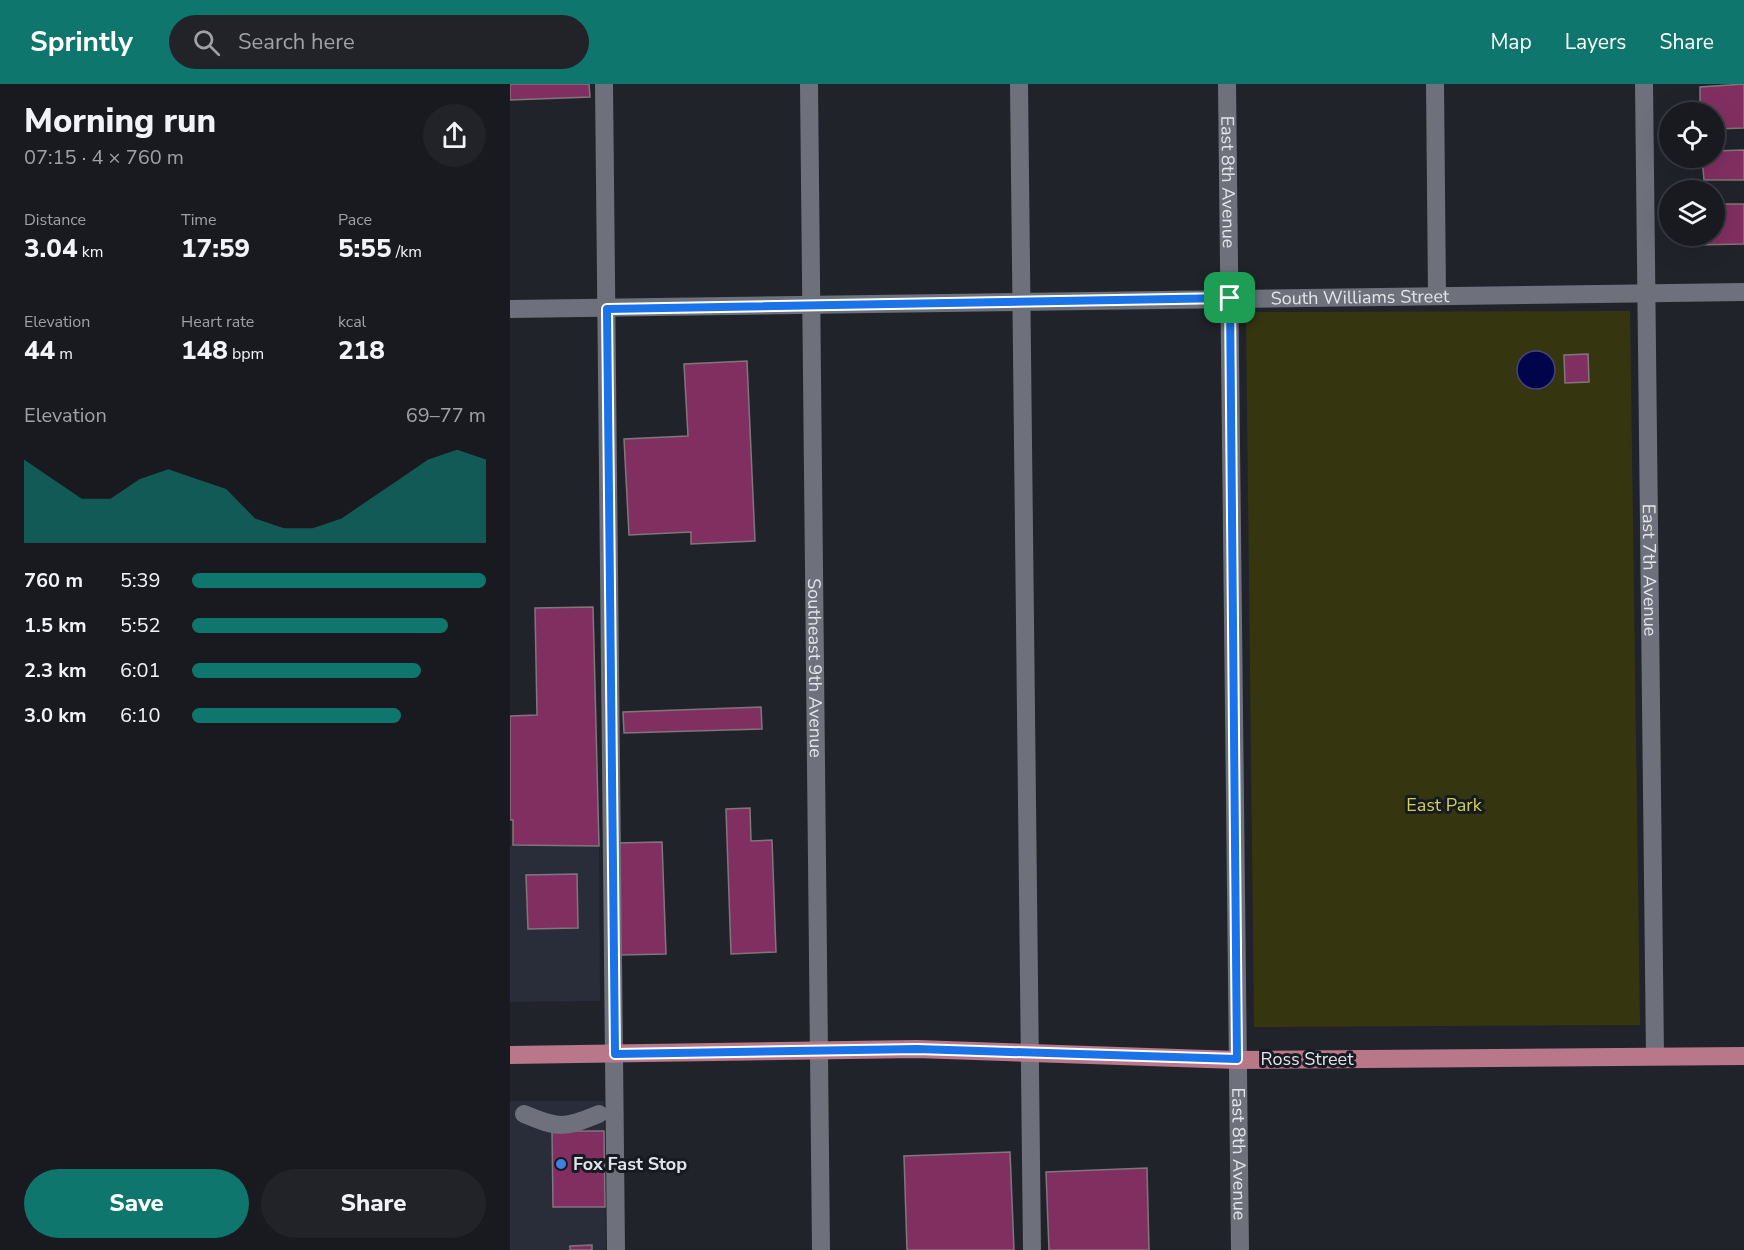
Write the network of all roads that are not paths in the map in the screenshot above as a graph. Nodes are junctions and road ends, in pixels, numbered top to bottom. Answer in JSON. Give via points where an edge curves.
{"nodes":[{"id":1,"x":604,"y":84,"type":"edge"},
{"id":2,"x":809,"y":84,"type":"edge"},
{"id":3,"x":1019,"y":84,"type":"edge"},
{"id":4,"x":1227,"y":84,"type":"edge"},
{"id":5,"x":1435,"y":84,"type":"edge"},
{"id":6,"x":1644,"y":84,"type":"edge"},
{"id":7,"x":1744,"y":292,"type":"edge"},
{"id":8,"x":1647,"y":293,"type":"junction"},
{"id":9,"x":1437,"y":295,"type":"junction"},
{"id":10,"x":1230,"y":298,"type":"junction"},
{"id":11,"x":1022,"y":302,"type":"junction"},
{"id":12,"x":811,"y":304,"type":"junction"},
{"id":13,"x":510,"y":309,"type":"edge"},
{"id":14,"x":607,"y":309,"type":"junction"},
{"id":15,"x":818,"y":1050,"type":"junction"},
{"id":16,"x":1030,"y":1052,"type":"junction"},
{"id":17,"x":615,"y":1054,"type":"junction"},
{"id":18,"x":510,"y":1055,"type":"edge"},
{"id":19,"x":1655,"y":1056,"type":"junction"},
{"id":20,"x":1744,"y":1056,"type":"edge"},
{"id":21,"x":1237,"y":1059,"type":"junction"},
{"id":22,"x":524,"y":1114,"type":"dead end"},
{"id":23,"x":599,"y":1114,"type":"dead end"},
{"id":24,"x":616,"y":1250,"type":"edge"},
{"id":25,"x":821,"y":1250,"type":"edge"},
{"id":26,"x":1032,"y":1250,"type":"edge"},
{"id":27,"x":1240,"y":1250,"type":"edge"}],
"edges":[{"from":1,"to":14,"type":"street"},
{"from":2,"to":12,"type":"street","name":"Southeast 9th Avenue"},
{"from":3,"to":11,"type":"street"},
{"from":4,"to":10,"type":"street","name":"East 8th Avenue"},
{"from":5,"to":9,"type":"street"},
{"from":6,"to":8,"type":"street","name":"East 7th Avenue"},
{"from":7,"to":8,"type":"street","name":"South Williams Street"},
{"from":8,"to":9,"type":"street","name":"South Williams Street"},
{"from":8,"to":19,"type":"street","name":"East 7th Avenue"},
{"from":9,"to":10,"type":"street","name":"South Williams Street"},
{"from":10,"to":11,"type":"street","name":"South Williams Street"},
{"from":10,"to":21,"type":"street","name":"East 8th Avenue"},
{"from":11,"to":12,"type":"street","name":"South Williams Street"},
{"from":11,"to":16,"type":"street"},
{"from":12,"to":14,"type":"street","name":"South Williams Street"},
{"from":12,"to":15,"type":"street","name":"Southeast 9th Avenue"},
{"from":13,"to":14,"type":"street","name":"South Williams Street"},
{"from":14,"to":17,"type":"street"},
{"from":15,"to":16,"type":"main road","name":"Ross Street"},
{"from":15,"to":17,"type":"main road","name":"Ross Street"},
{"from":15,"to":25,"type":"street","name":"Southeast 9th Avenue"},
{"from":16,"to":21,"type":"main road","name":"Ross Street"},
{"from":16,"to":26,"type":"street"},
{"from":17,"to":18,"type":"main road","name":"Ross Street"},
{"from":17,"to":24,"type":"street"},
{"from":19,"to":20,"type":"main road","name":"Ross Street"},
{"from":19,"to":21,"type":"main road","name":"Ross Street"},
{"from":21,"to":27,"type":"street","name":"East 8th Avenue"},
{"from":22,"to":23,"type":"street","via":[[551,1125],[574,1125]]}]}
